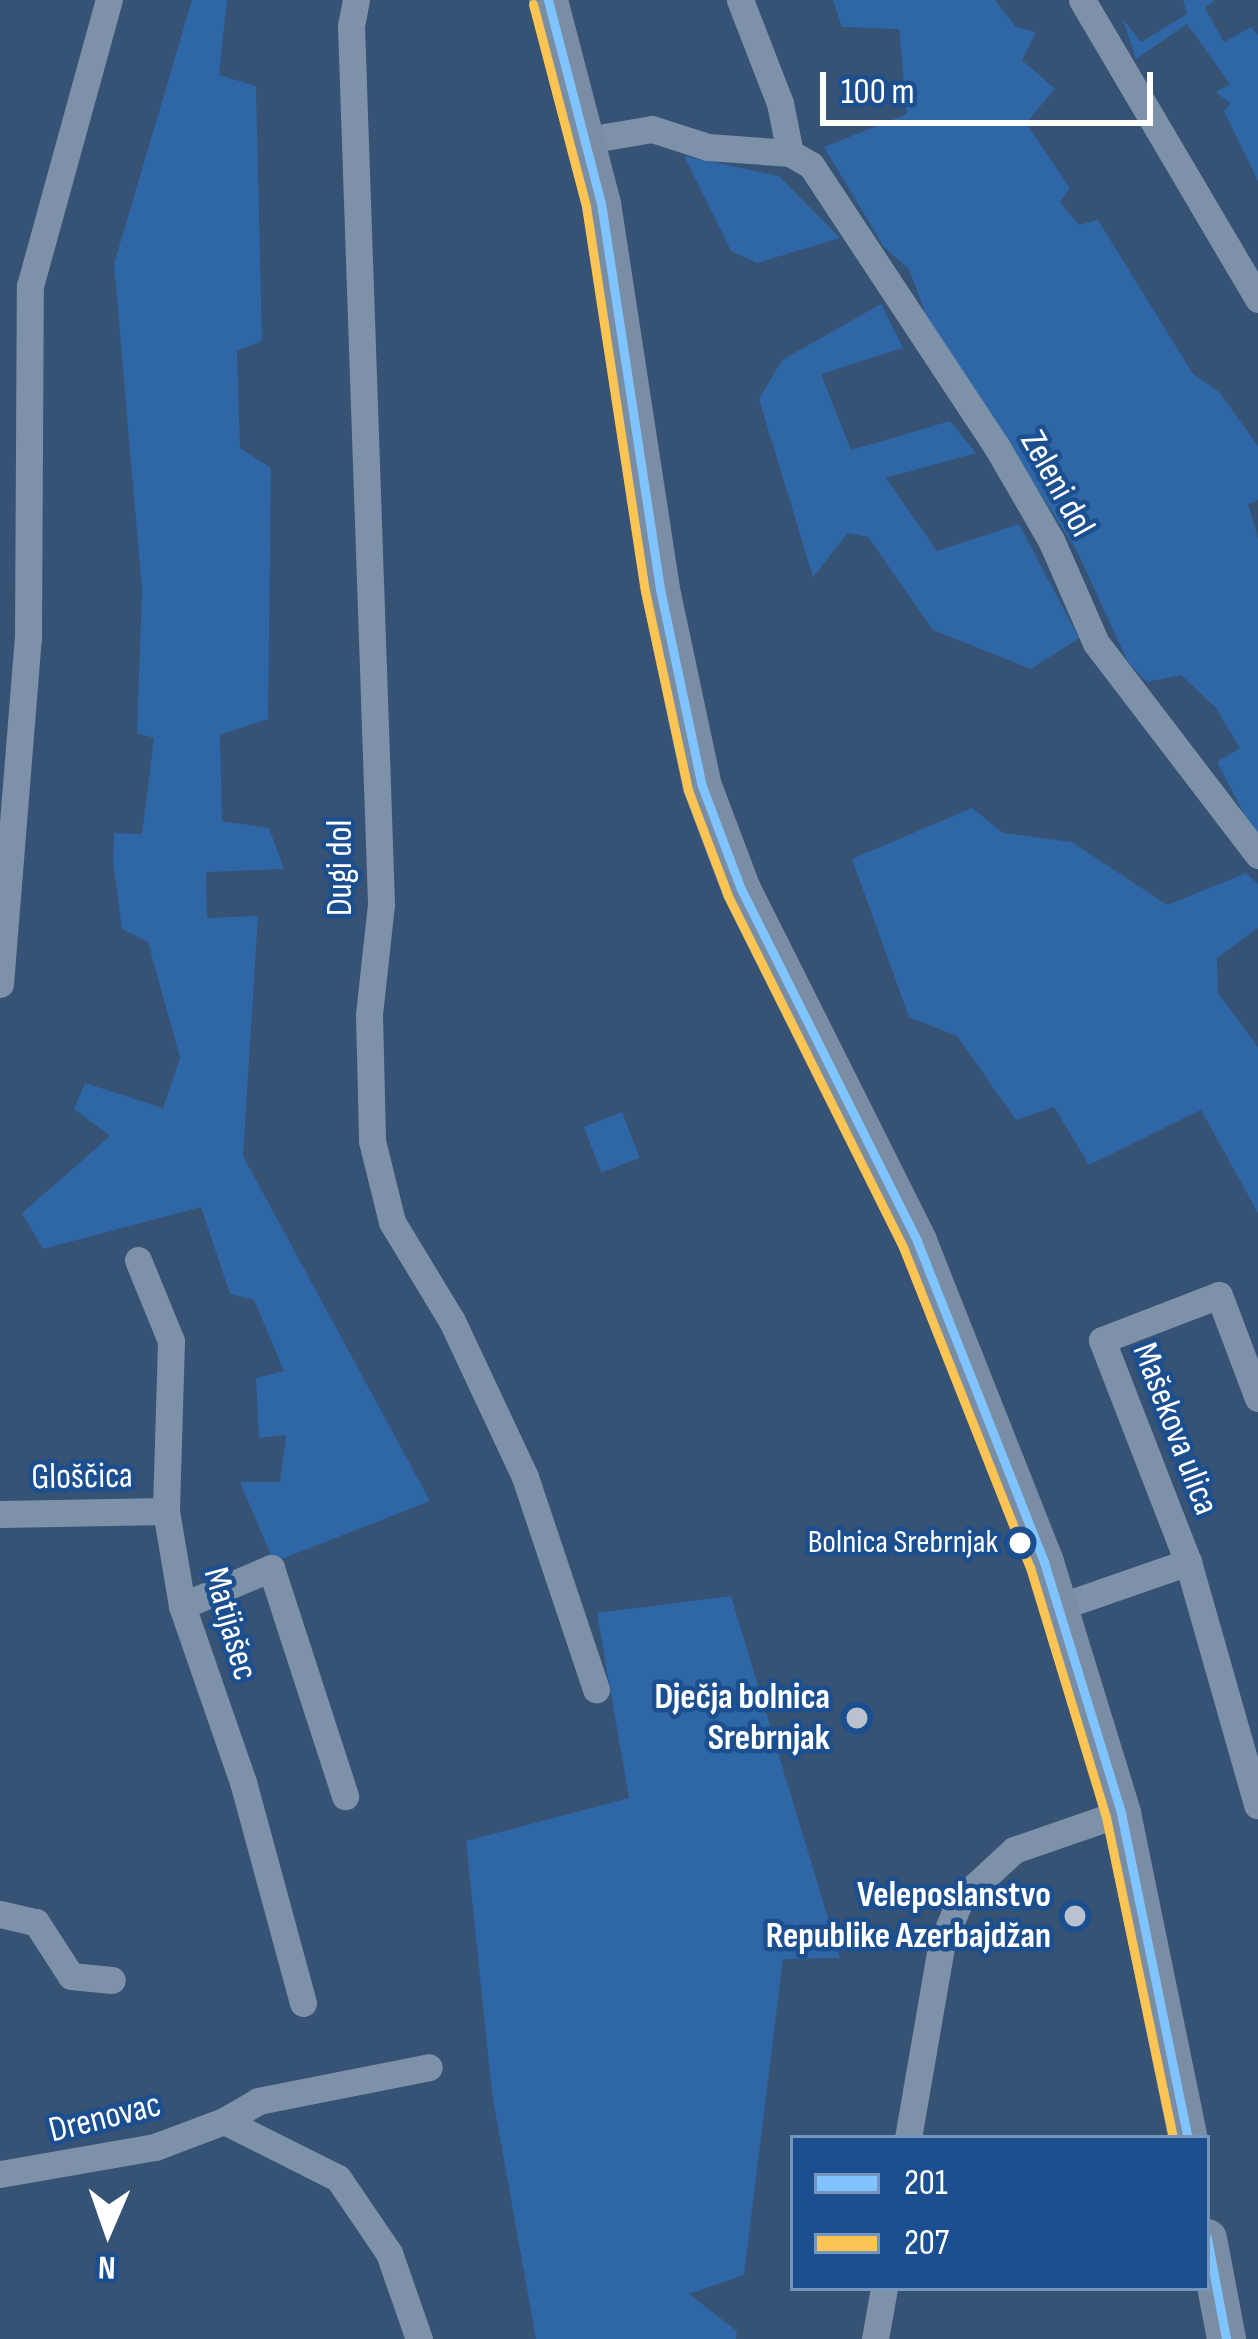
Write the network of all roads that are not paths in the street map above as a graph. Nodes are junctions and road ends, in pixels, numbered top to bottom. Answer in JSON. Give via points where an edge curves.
{"nodes":[{"id":1,"x":109,"y":0,"type":"edge"},
{"id":2,"x":356,"y":0,"type":"edge"},
{"id":3,"x":548,"y":0,"type":"edge"},
{"id":4,"x":740,"y":0,"type":"edge"},
{"id":5,"x":1082,"y":0,"type":"edge"},
{"id":6,"x":587,"y":140,"type":"junction"},
{"id":7,"x":790,"y":154,"type":"junction"},
{"id":8,"x":1258,"y":299,"type":"edge"},
{"id":9,"x":14,"y":638,"type":"edge"},
{"id":10,"x":1258,"y":855,"type":"edge"},
{"id":11,"x":0,"y":984,"type":"edge"},
{"id":12,"x":138,"y":1260,"type":"dead end"},
{"id":13,"x":1258,"y":1398,"type":"edge"},
{"id":14,"x":166,"y":1511,"type":"junction"},
{"id":15,"x":0,"y":1514,"type":"edge"},
{"id":16,"x":1188,"y":1562,"type":"junction"},
{"id":17,"x":182,"y":1606,"type":"junction"},
{"id":18,"x":1059,"y":1607,"type":"junction"},
{"id":19,"x":596,"y":1690,"type":"dead end"},
{"id":20,"x":345,"y":1796,"type":"dead end"},
{"id":21,"x":1257,"y":1805,"type":"edge"},
{"id":22,"x":1121,"y":1813,"type":"junction"},
{"id":23,"x":0,"y":1914,"type":"edge"},
{"id":24,"x":112,"y":1980,"type":"dead end"},
{"id":25,"x":303,"y":2003,"type":"dead end"},
{"id":26,"x":430,"y":2067,"type":"dead end"},
{"id":27,"x":224,"y":2121,"type":"junction"},
{"id":28,"x":908,"y":2135,"type":"edge"},
{"id":29,"x":1187,"y":2135,"type":"edge"},
{"id":30,"x":0,"y":2174,"type":"edge"},
{"id":31,"x":1210,"y":2254,"type":"edge"},
{"id":32,"x":883,"y":2291,"type":"edge"},
{"id":33,"x":419,"y":2338,"type":"edge"},
{"id":34,"x":875,"y":2339,"type":"edge"},
{"id":35,"x":1226,"y":2339,"type":"edge"}],
"edges":[{"from":1,"to":9,"type":"street","via":[[30,286]]},
{"from":2,"to":19,"type":"street","name":"Dugi dol","via":[[380,904],[369,1015],[372,1141],[392,1222],[452,1321],[525,1477]]},
{"from":3,"to":6,"type":"main road"},
{"from":4,"to":7,"type":"street","via":[[780,103]]},
{"from":5,"to":8,"type":"street"},
{"from":6,"to":7,"type":"street","via":[[652,130],[708,147]]},
{"from":6,"to":18,"type":"main road","via":[[670,649],[702,786],[741,889],[917,1241]]},
{"from":7,"to":10,"type":"street","name":"Zeleni dol","via":[[832,188],[908,319],[997,447],[1096,643]]},
{"from":9,"to":11,"type":"street"},
{"from":12,"to":14,"type":"street","name":"Matijašec","via":[[171,1340]]},
{"from":13,"to":16,"type":"street","name":"Mašekova ulica","via":[[1219,1295],[1102,1340]]},
{"from":14,"to":15,"type":"street","name":"Gloščica"},
{"from":14,"to":17,"type":"street","name":"Matijašec"},
{"from":16,"to":18,"type":"street","name":"Mašekova ulica"},
{"from":16,"to":21,"type":"street","name":"Mašekova ulica"},
{"from":17,"to":20,"type":"street","via":[[271,1568]]},
{"from":17,"to":25,"type":"street","name":"Matijašec","via":[[243,1782]]},
{"from":18,"to":22,"type":"main road"},
{"from":22,"to":28,"type":"street","via":[[1014,1850],[959,1900],[940,1946]]},
{"from":22,"to":29,"type":"main road"},
{"from":23,"to":24,"type":"street","via":[[36,1922],[70,1976]]},
{"from":26,"to":27,"type":"street","name":"Drenovac","via":[[258,2102]]},
{"from":27,"to":30,"type":"street","name":"Drenovac","via":[[155,2146]]},
{"from":27,"to":33,"type":"street","via":[[338,2179],[389,2253]]},
{"from":31,"to":35,"type":"main road"},
{"from":32,"to":34,"type":"street"}]}
